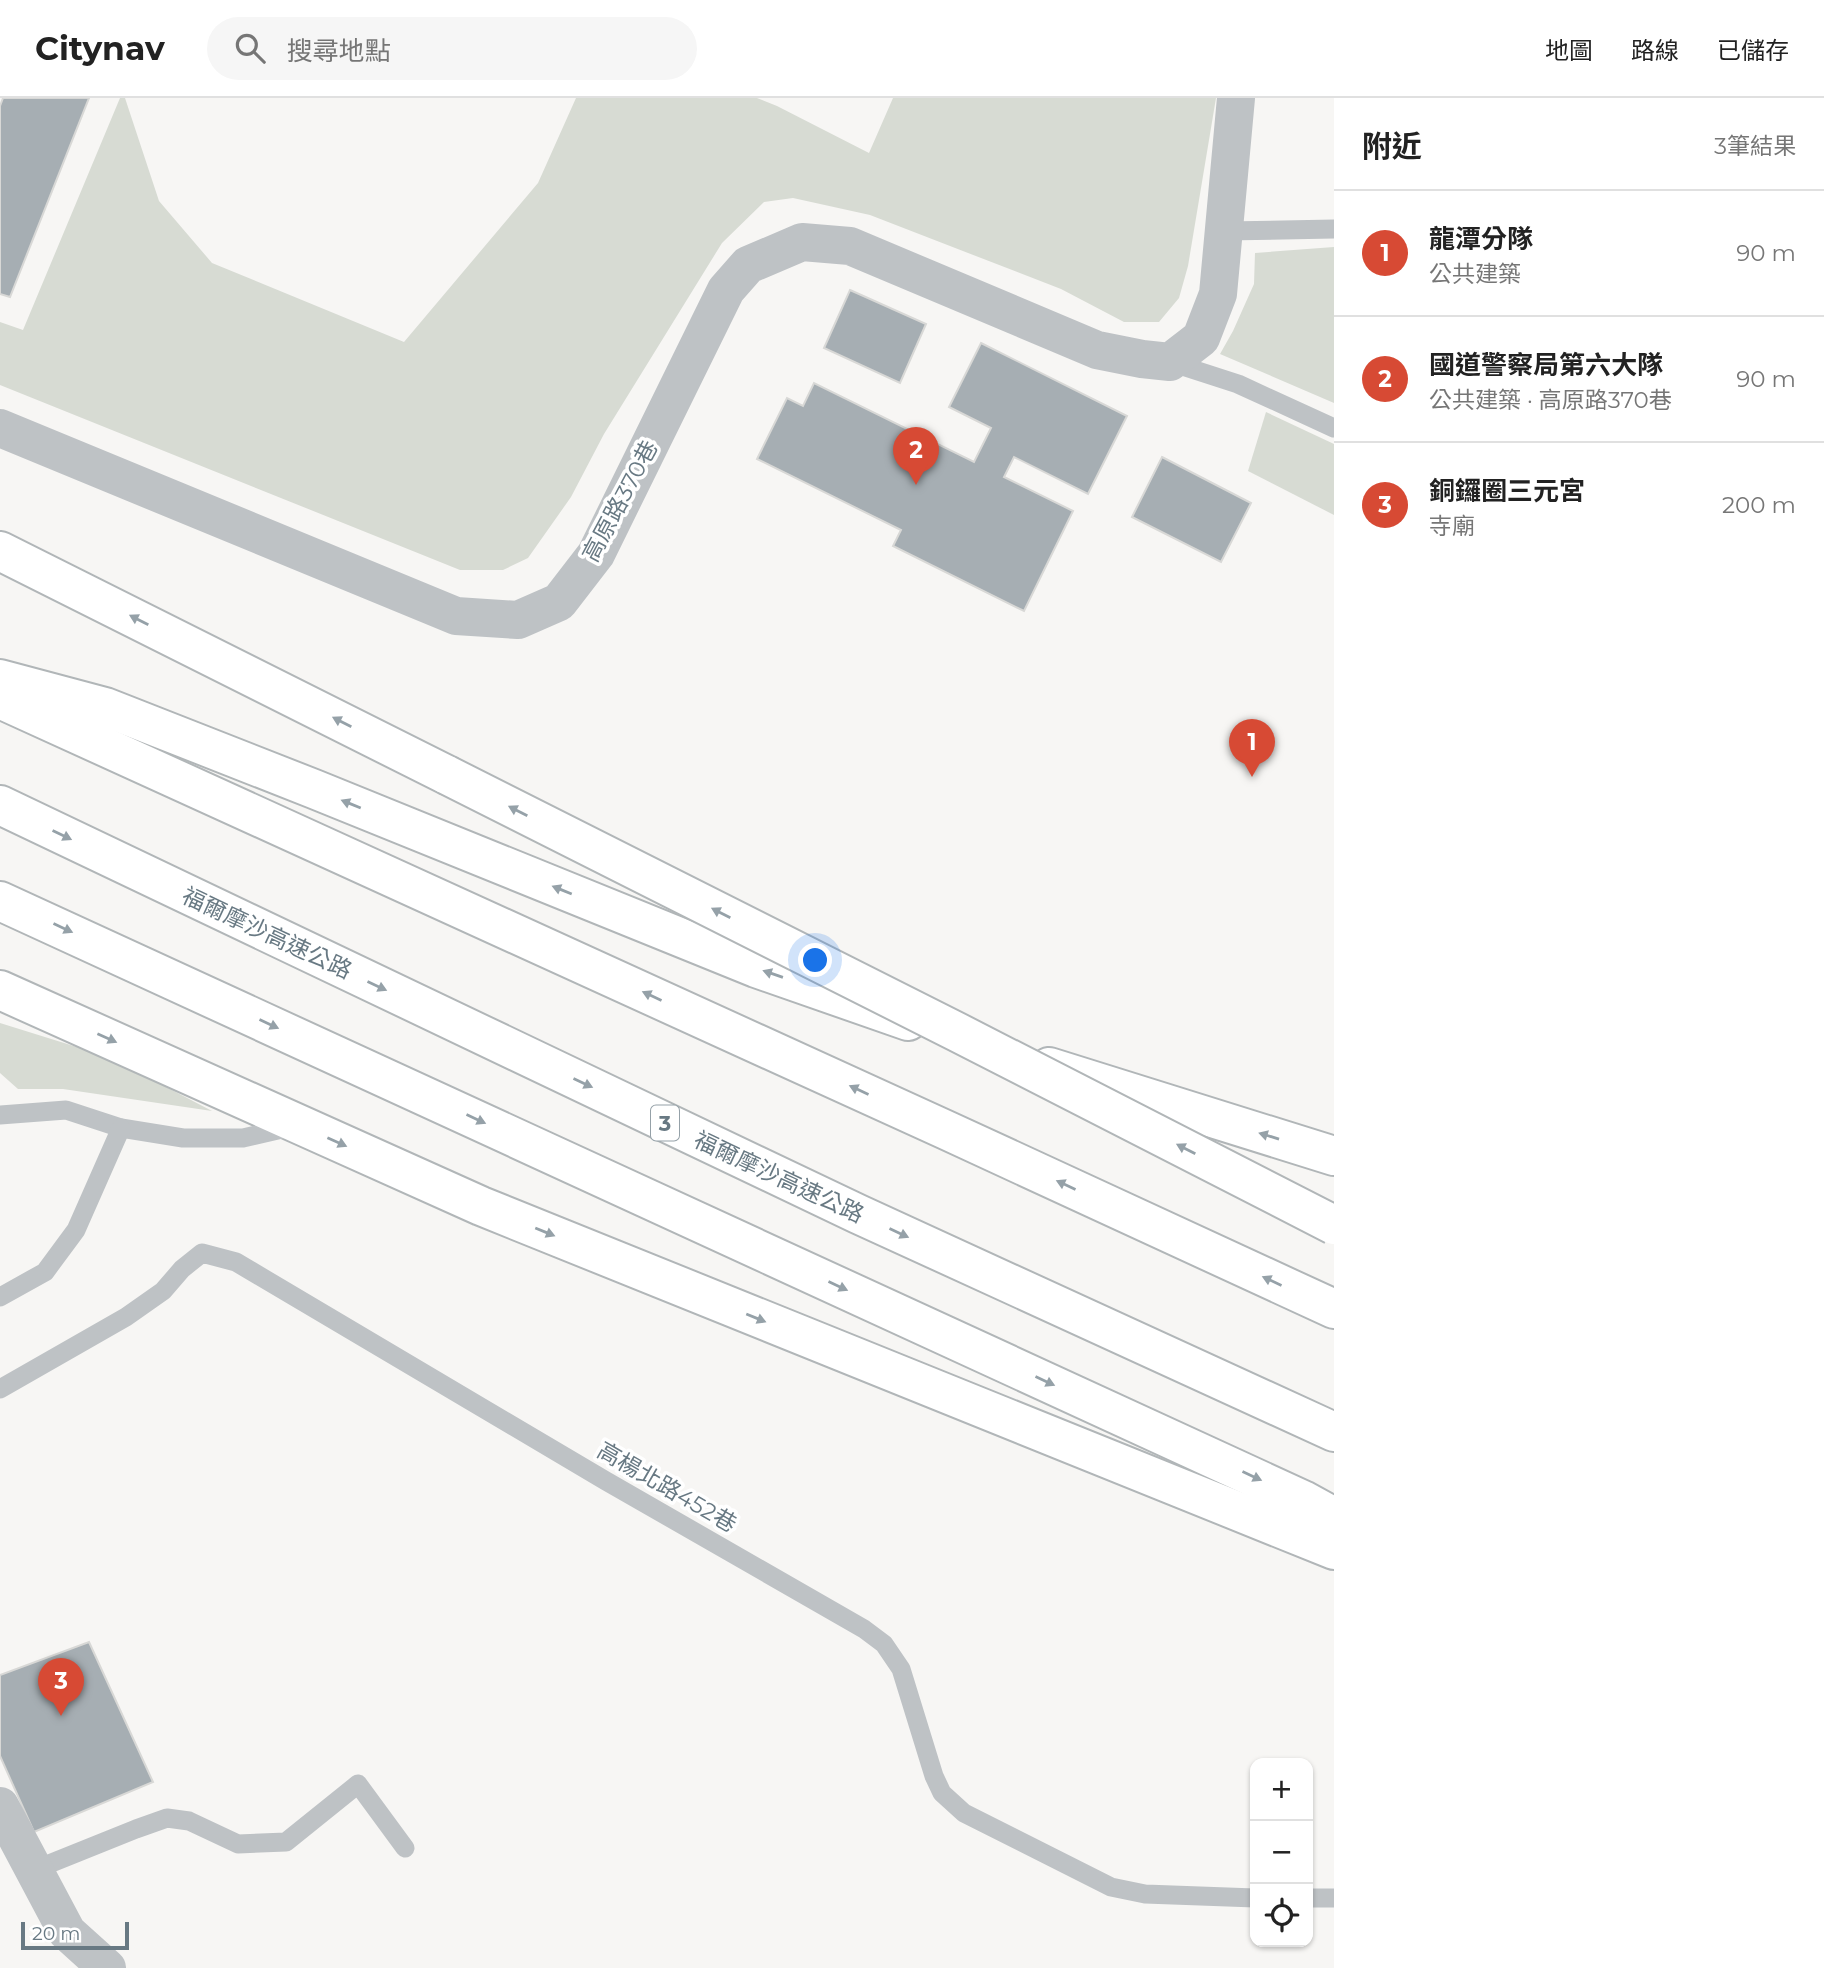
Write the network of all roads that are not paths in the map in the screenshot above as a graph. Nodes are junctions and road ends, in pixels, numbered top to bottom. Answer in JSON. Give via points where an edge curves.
{"nodes":[{"id":1,"x":1236,"y":98,"type":"edge"},
{"id":2,"x":1334,"y":229,"type":"edge"},
{"id":3,"x":1224,"y":231,"type":"junction"},
{"id":4,"x":1170,"y":362,"type":"junction"},
{"id":5,"x":0,"y":428,"type":"edge"},
{"id":6,"x":1334,"y":428,"type":"edge"},
{"id":7,"x":0,"y":551,"type":"edge"},
{"id":8,"x":0,"y":678,"type":"edge"},
{"id":9,"x":0,"y":699,"type":"edge"},
{"id":10,"x":0,"y":805,"type":"edge"},
{"id":11,"x":0,"y":901,"type":"edge"},
{"id":12,"x":0,"y":978,"type":"edge"},
{"id":13,"x":0,"y":990,"type":"edge"},
{"id":14,"x":59,"y":1017,"type":"junction"},
{"id":15,"x":0,"y":1115,"type":"edge"},
{"id":16,"x":299,"y":1125,"type":"junction"},
{"id":17,"x":121,"y":1128,"type":"junction"},
{"id":18,"x":1334,"y":1156,"type":"edge"},
{"id":19,"x":1334,"y":1225,"type":"edge"},
{"id":20,"x":0,"y":1297,"type":"edge"},
{"id":21,"x":1334,"y":1309,"type":"edge"},
{"id":22,"x":0,"y":1389,"type":"edge"},
{"id":23,"x":1334,"y":1432,"type":"edge"},
{"id":24,"x":1334,"y":1517,"type":"edge"},
{"id":25,"x":1334,"y":1550,"type":"edge"},
{"id":26,"x":0,"y":1806,"type":"edge"},
{"id":27,"x":405,"y":1848,"type":"dead end"},
{"id":28,"x":34,"y":1870,"type":"junction"},
{"id":29,"x":1250,"y":1898,"type":"edge"},
{"id":30,"x":1313,"y":1898,"type":"edge"},
{"id":31,"x":1334,"y":1898,"type":"edge"},
{"id":32,"x":107,"y":1968,"type":"edge"}],
"edges":[{"from":1,"to":3,"type":"street"},
{"from":2,"to":3,"type":"lane"},
{"from":3,"to":4,"type":"street","via":[[1218,294],[1201,338]]},
{"from":4,"to":5,"type":"street","name":"高原路370巷","via":[[1097,350],[850,246],[802,242],[748,265],[726,290],[596,554],[559,602],[518,620],[456,616]]},
{"from":4,"to":6,"type":"lane","via":[[1238,384]]},
{"from":19,"to":7,"type":"highway","one_way":true,"bridge":true},
{"from":18,"to":8,"type":"highway","one_way":true,"via":[[925,1027],[756,968],[105,707]]},
{"from":21,"to":9,"type":"highway","one_way":true},
{"from":10,"to":23,"type":"highway","name":"福爾摩沙高速公路","number":"3","one_way":true,"via":[[858,1214]]},
{"from":11,"to":24,"type":"highway","one_way":true},
{"from":12,"to":14,"type":"highway"},
{"from":13,"to":14,"type":"highway"},
{"from":14,"to":16,"type":"highway","one_way":true},
{"from":15,"to":17,"type":"lane","via":[[66,1110]]},
{"from":16,"to":17,"type":"lane","via":[[243,1138],[183,1138]]},
{"from":16,"to":25,"type":"highway","one_way":true,"via":[[481,1206]]},
{"from":17,"to":20,"type":"lane","via":[[76,1230],[45,1272]]},
{"from":22,"to":29,"type":"lane","name":"高楊北路452巷","via":[[126,1317],[163,1291],[202,1253],[236,1262],[884,1644],[901,1668],[942,1793],[964,1812],[1111,1887],[1145,1894]]},
{"from":26,"to":28,"type":"street"},
{"from":27,"to":28,"type":"lane","via":[[358,1784],[286,1842],[238,1844],[189,1821],[167,1818]]},
{"from":28,"to":32,"type":"street","via":[[67,1932]]},
{"from":30,"to":31,"type":"lane"}]}
